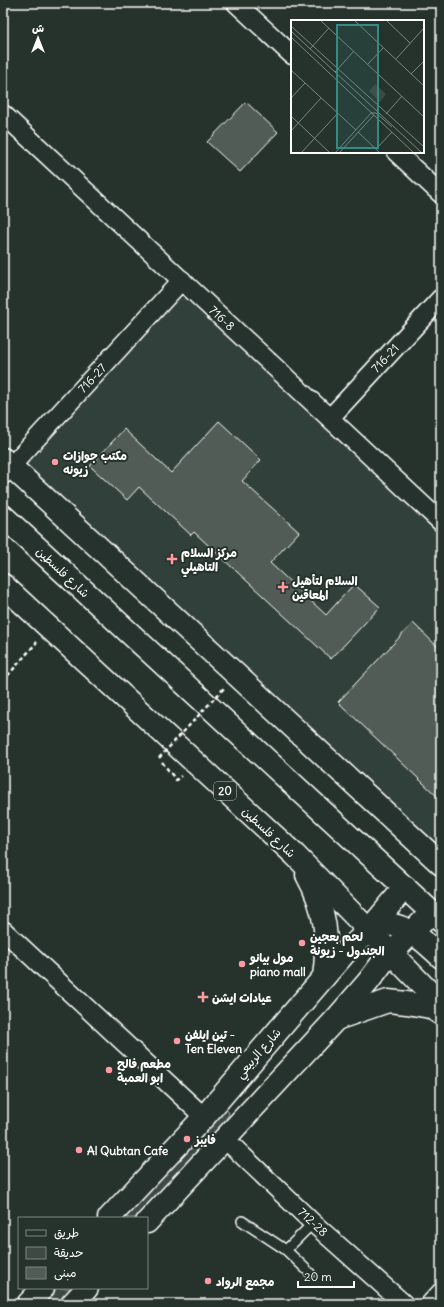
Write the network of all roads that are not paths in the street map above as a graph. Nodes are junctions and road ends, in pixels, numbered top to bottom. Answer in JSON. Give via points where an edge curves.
{"nodes":[{"id":1,"x":236,"y":3,"type":"edge"},
{"id":2,"x":291,"y":54,"type":"edge"},
{"id":3,"x":3,"y":114,"type":"edge"},
{"id":4,"x":397,"y":153,"type":"edge"},
{"id":5,"x":441,"y":194,"type":"edge"},
{"id":6,"x":182,"y":280,"type":"junction"},
{"id":7,"x":441,"y":298,"type":"edge"},
{"id":8,"x":330,"y":418,"type":"junction"},
{"id":9,"x":6,"y":467,"type":"edge"},
{"id":10,"x":3,"y":516,"type":"edge"},
{"id":11,"x":441,"y":522,"type":"edge"},
{"id":12,"x":3,"y":585,"type":"edge"},
{"id":13,"x":295,"y":855,"type":"junction"},
{"id":14,"x":441,"y":864,"type":"edge"},
{"id":15,"x":405,"y":887,"type":"junction"},
{"id":16,"x":436,"y":917,"type":"edge"},
{"id":17,"x":369,"y":930,"type":"junction"},
{"id":18,"x":411,"y":933,"type":"junction"},
{"id":19,"x":6,"y":938,"type":"edge"},
{"id":20,"x":391,"y":953,"type":"junction"},
{"id":21,"x":441,"y":957,"type":"edge"},
{"id":22,"x":324,"y":977,"type":"junction"},
{"id":23,"x":441,"y":1004,"type":"edge"},
{"id":24,"x":441,"y":1014,"type":"edge"},
{"id":25,"x":336,"y":1018,"type":"junction"},
{"id":26,"x":204,"y":1117,"type":"junction"},
{"id":27,"x":224,"y":1138,"type":"junction"},
{"id":28,"x":110,"y":1217,"type":"edge"},
{"id":29,"x":148,"y":1221,"type":"edge"},
{"id":30,"x":242,"y":1221,"type":"dead end"},
{"id":31,"x":313,"y":1223,"type":"junction"},
{"id":32,"x":286,"y":1250,"type":"junction"},
{"id":33,"x":310,"y":1273,"type":"dead end"},
{"id":34,"x":42,"y":1289,"type":"edge"},
{"id":35,"x":86,"y":1289,"type":"edge"},
{"id":36,"x":441,"y":1292,"type":"edge"},
{"id":37,"x":28,"y":1304,"type":"edge"},
{"id":38,"x":72,"y":1304,"type":"edge"},
{"id":39,"x":404,"y":1304,"type":"edge"},
{"id":40,"x":430,"y":1304,"type":"edge"}],
"edges":[{"from":1,"to":2,"type":"street"},
{"from":3,"to":6,"type":"street","name":"716-8"},
{"from":4,"to":5,"type":"street"},
{"from":6,"to":8,"type":"street","name":"716-8"},
{"from":6,"to":9,"type":"street","name":"716-27"},
{"from":7,"to":8,"type":"street","name":"716-21"},
{"from":8,"to":11,"type":"street","name":"716-8"},
{"from":9,"to":14,"type":"main road"},
{"from":10,"to":15,"type":"main road","name":"شارع فلسطين"},
{"from":12,"to":13,"type":"main road","name":"شارع فلسطين","number":"20"},
{"from":13,"to":17,"type":"main road","name":"شارع فلسطين","number":"20"},
{"from":13,"to":22,"type":"main road","via":[[314,888],[323,914],[327,957]]},
{"from":15,"to":16,"type":"main road","name":"شارع فلسطين"},
{"from":15,"to":17,"type":"main road","name":"شارع الربيعي"},
{"from":16,"to":18,"type":"main road"},
{"from":17,"to":18,"type":"main road","via":[[376,925],[393,924]]},
{"from":17,"to":20,"type":"main road","name":"شارع فلسطين","number":"20"},
{"from":17,"to":22,"type":"main road","name":"شارع الربيعي"},
{"from":18,"to":20,"type":"main road"},
{"from":18,"to":21,"type":"main road"},
{"from":19,"to":26,"type":"street"},
{"from":20,"to":23,"type":"main road","name":"شارع فلسطين","number":"20"},
{"from":20,"to":25,"type":"main road"},
{"from":22,"to":26,"type":"main road","name":"شارع الربيعي"},
{"from":24,"to":25,"type":"main road","via":[[430,1007],[388,1001]]},
{"from":25,"to":27,"type":"main road"},
{"from":26,"to":28,"type":"main road","name":"شارع الربيعي"},
{"from":27,"to":29,"type":"main road"},
{"from":27,"to":31,"type":"street","name":"712-28"},
{"from":30,"to":32,"type":"lane"},
{"from":31,"to":32,"type":"lane"},
{"from":31,"to":39,"type":"street","name":"712-28"},
{"from":32,"to":33,"type":"lane"},
{"from":34,"to":37,"type":"main road"},
{"from":35,"to":38,"type":"main road"},
{"from":36,"to":40,"type":"street"}]}
